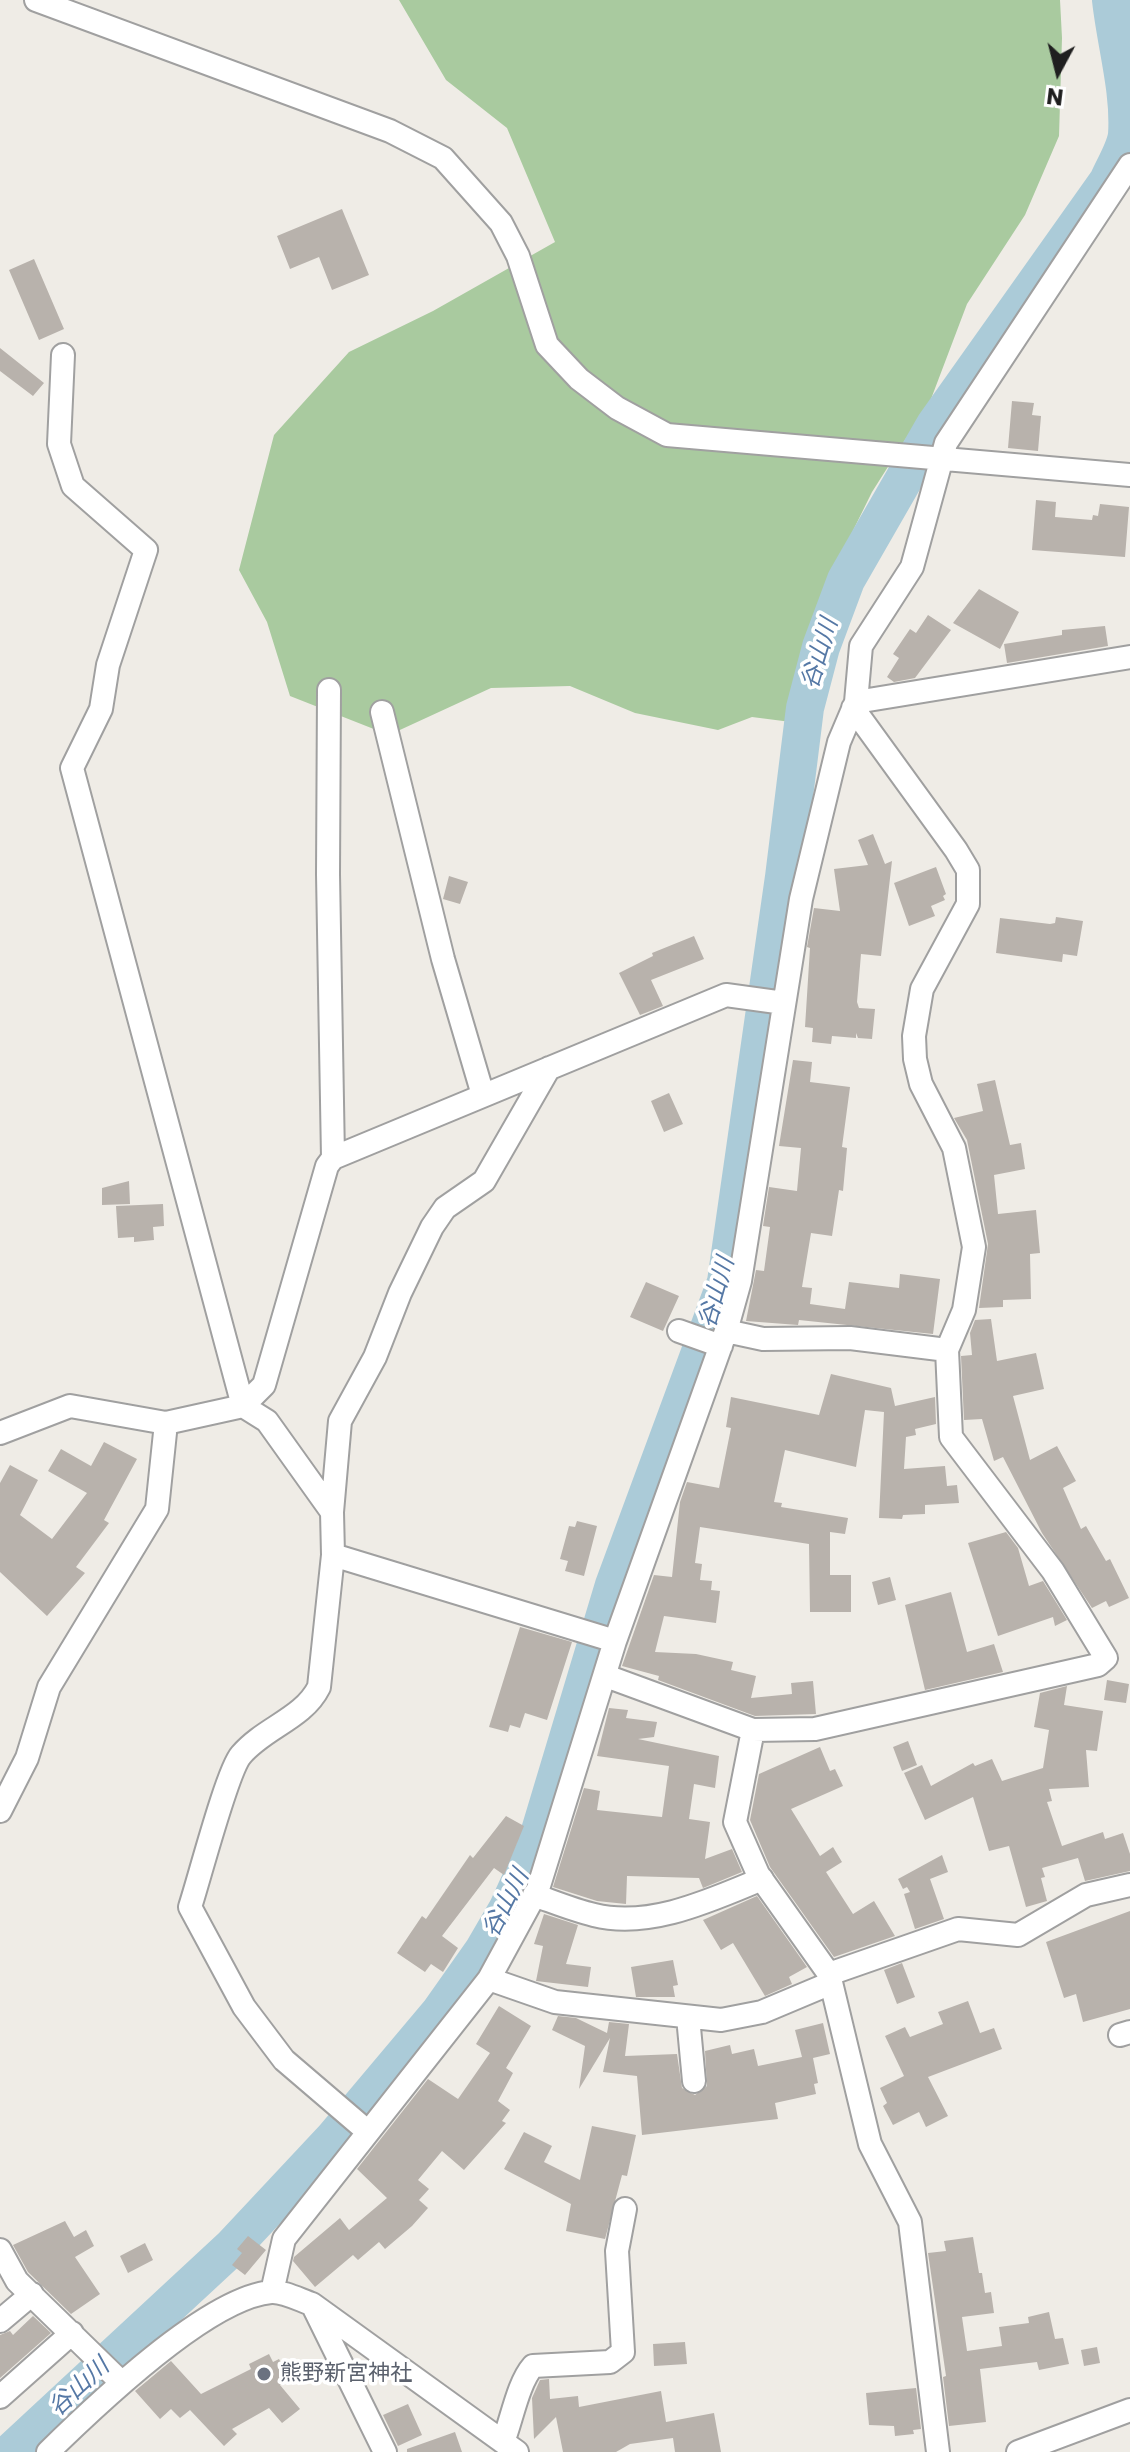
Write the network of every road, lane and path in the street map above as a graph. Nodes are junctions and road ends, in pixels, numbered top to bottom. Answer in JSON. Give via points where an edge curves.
{"nodes":[{"id":1,"x":36,"y":0,"type":"edge"},
{"id":2,"x":1130,"y":165,"type":"edge"},
{"id":3,"x":63,"y":355,"type":"dead end"},
{"id":4,"x":936,"y":460,"type":"junction"},
{"id":5,"x":1130,"y":475,"type":"edge"},
{"id":6,"x":1130,"y":657,"type":"edge"},
{"id":7,"x":329,"y":690,"type":"dead end"},
{"id":8,"x":855,"y":705,"type":"junction"},
{"id":9,"x":382,"y":712,"type":"dead end"},
{"id":10,"x":784,"y":1003,"type":"junction"},
{"id":11,"x":549,"y":1068,"type":"junction"},
{"id":12,"x":483,"y":1095,"type":"junction"},
{"id":13,"x":333,"y":1158,"type":"junction"},
{"id":14,"x":679,"y":1331,"type":"dead end"},
{"id":15,"x":724,"y":1339,"type":"junction"},
{"id":16,"x":947,"y":1350,"type":"junction"},
{"id":17,"x":243,"y":1406,"type":"junction"},
{"id":18,"x":166,"y":1423,"type":"junction"},
{"id":19,"x":0,"y":1433,"type":"edge"},
{"id":20,"x":332,"y":1512,"type":"junction"},
{"id":21,"x":333,"y":1555,"type":"junction"},
{"id":22,"x":615,"y":1641,"type":"junction"},
{"id":23,"x":606,"y":1676,"type":"junction"},
{"id":24,"x":753,"y":1730,"type":"junction"},
{"id":25,"x":0,"y":1811,"type":"edge"},
{"id":26,"x":762,"y":1879,"type":"junction"},
{"id":27,"x":1130,"y":1885,"type":"edge"},
{"id":28,"x":534,"y":1895,"type":"junction"},
{"id":29,"x":489,"y":1979,"type":"junction"},
{"id":30,"x":830,"y":1979,"type":"junction"},
{"id":31,"x":688,"y":2017,"type":"junction"},
{"id":32,"x":694,"y":2081,"type":"dead end"},
{"id":33,"x":366,"y":2130,"type":"junction"},
{"id":34,"x":625,"y":2209,"type":"dead end"},
{"id":35,"x":0,"y":2250,"type":"edge"},
{"id":36,"x":272,"y":2292,"type":"junction"},
{"id":37,"x":32,"y":2294,"type":"junction"},
{"id":38,"x":312,"y":2304,"type":"junction"},
{"id":39,"x":0,"y":2321,"type":"edge"},
{"id":40,"x":72,"y":2333,"type":"junction"},
{"id":41,"x":121,"y":2382,"type":"junction"},
{"id":42,"x":0,"y":2397,"type":"edge"},
{"id":43,"x":1130,"y":2410,"type":"edge"},
{"id":44,"x":510,"y":2447,"type":"edge"},
{"id":45,"x":48,"y":2452,"type":"edge"},
{"id":46,"x":385,"y":2452,"type":"edge"},
{"id":47,"x":938,"y":2452,"type":"edge"},
{"id":48,"x":1018,"y":2452,"type":"edge"}],
"edges":[{"from":1,"to":4,"type":"street","via":[[390,131],[443,158],[501,223],[518,256],[547,345],[617,408],[667,435]]},
{"from":2,"to":4,"type":"street"},
{"from":3,"to":17,"type":"street","via":[[59,444],[73,486],[146,550],[108,665],[101,709],[72,768]]},
{"from":4,"to":5,"type":"street"},
{"from":4,"to":8,"type":"street","via":[[912,567],[861,646]]},
{"from":6,"to":8,"type":"street"},
{"from":7,"to":13,"type":"street"},
{"from":8,"to":10,"type":"street","via":[[839,742],[801,899]]},
{"from":8,"to":16,"type":"street","via":[[968,870],[968,904],[922,989],[914,1036],[921,1084],[954,1148],[974,1247],[964,1310]]},
{"from":9,"to":12,"type":"street"},
{"from":10,"to":11,"type":"street","via":[[726,995]]},
{"from":10,"to":15,"type":"street","via":[[740,1281]]},
{"from":11,"to":12,"type":"street"},
{"from":11,"to":20,"type":"street","via":[[484,1181],[445,1208],[406,1280],[375,1357],[340,1421]]},
{"from":12,"to":13,"type":"street"},
{"from":13,"to":17,"type":"street","via":[[301,1249],[264,1385]]},
{"from":14,"to":15,"type":"street"},
{"from":15,"to":16,"type":"street","via":[[850,1338]]},
{"from":15,"to":22,"type":"street"},
{"from":16,"to":24,"type":"street","via":[[951,1437],[1053,1571],[1106,1658],[1098,1665],[815,1729]]},
{"from":17,"to":18,"type":"street"},
{"from":17,"to":20,"type":"street","via":[[267,1421]]},
{"from":18,"to":19,"type":"street","via":[[70,1406]]},
{"from":18,"to":25,"type":"street","via":[[157,1509],[49,1687],[27,1758]]},
{"from":20,"to":21,"type":"street"},
{"from":21,"to":22,"type":"street"},
{"from":21,"to":33,"type":"street","via":[[319,1687],[310,1706],[264,1733],[238,1757],[190,1907],[244,2007],[284,2060]]},
{"from":22,"to":23,"type":"street"},
{"from":23,"to":24,"type":"street"},
{"from":23,"to":28,"type":"street"},
{"from":24,"to":26,"type":"street","via":[[735,1822]]},
{"from":26,"to":28,"type":"street","via":[[703,1903],[641,1919],[596,1916]]},
{"from":26,"to":30,"type":"street"},
{"from":27,"to":30,"type":"street","via":[[1086,1895],[1018,1935],[958,1929]]},
{"from":28,"to":29,"type":"street"},
{"from":29,"to":31,"type":"street","via":[[555,2002]]},
{"from":29,"to":33,"type":"street"},
{"from":30,"to":31,"type":"street","via":[[762,2012],[721,2020]]},
{"from":30,"to":47,"type":"street","via":[[870,2144],[910,2222]]},
{"from":31,"to":32,"type":"street"},
{"from":33,"to":36,"type":"street","via":[[284,2239]]},
{"from":34,"to":44,"type":"street","via":[[617,2251],[623,2352],[610,2362],[533,2366],[523,2377]]},
{"from":35,"to":37,"type":"street","via":[[17,2281]]},
{"from":36,"to":38,"type":"street"},
{"from":36,"to":41,"type":"street","via":[[234,2304]]},
{"from":37,"to":39,"type":"street"},
{"from":37,"to":40,"type":"street"},
{"from":38,"to":44,"type":"street"},
{"from":38,"to":46,"type":"street"},
{"from":40,"to":41,"type":"street"},
{"from":40,"to":42,"type":"street"},
{"from":41,"to":45,"type":"street"},
{"from":43,"to":48,"type":"street"}]}
